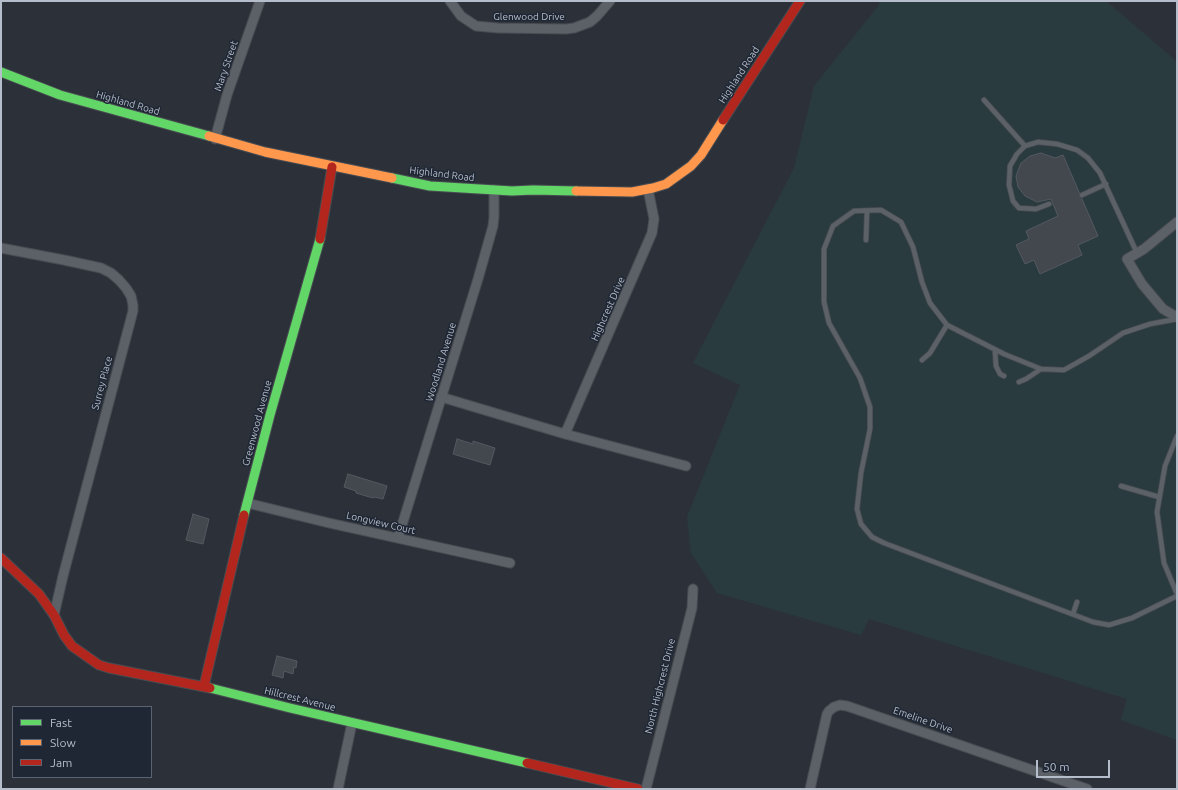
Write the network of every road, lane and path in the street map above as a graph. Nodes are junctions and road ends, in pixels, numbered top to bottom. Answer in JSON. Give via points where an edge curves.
{"nodes":[{"id":1,"x":260,"y":1,"type":"edge"},
{"id":2,"x":450,"y":1,"type":"edge"},
{"id":3,"x":610,"y":1,"type":"edge"},
{"id":4,"x":800,"y":1,"type":"edge"},
{"id":5,"x":1,"y":72,"type":"edge"},
{"id":6,"x":984,"y":100,"type":"dead end"},
{"id":7,"x":215,"y":139,"type":"junction"},
{"id":8,"x":1025,"y":146,"type":"junction"},
{"id":9,"x":332,"y":166,"type":"junction"},
{"id":10,"x":1106,"y":184,"type":"junction"},
{"id":11,"x":648,"y":189,"type":"junction"},
{"id":12,"x":494,"y":190,"type":"junction"},
{"id":13,"x":1082,"y":195,"type":"dead end"},
{"id":14,"x":1050,"y":204,"type":"dead end"},
{"id":15,"x":867,"y":211,"type":"junction"},
{"id":16,"x":1177,"y":222,"type":"edge"},
{"id":17,"x":866,"y":240,"type":"dead end"},
{"id":18,"x":1,"y":248,"type":"edge"},
{"id":19,"x":1136,"y":253,"type":"junction"},
{"id":20,"x":1177,"y":318,"type":"edge"},
{"id":21,"x":947,"y":325,"type":"junction"},
{"id":22,"x":995,"y":350,"type":"junction"},
{"id":23,"x":922,"y":360,"type":"dead end"},
{"id":24,"x":1041,"y":369,"type":"junction"},
{"id":25,"x":1004,"y":376,"type":"dead end"},
{"id":26,"x":1019,"y":382,"type":"dead end"},
{"id":27,"x":441,"y":397,"type":"junction"},
{"id":28,"x":565,"y":434,"type":"junction"},
{"id":29,"x":1177,"y":436,"type":"edge"},
{"id":30,"x":686,"y":466,"type":"dead end"},
{"id":31,"x":1121,"y":486,"type":"dead end"},
{"id":32,"x":1159,"y":497,"type":"junction"},
{"id":33,"x":247,"y":503,"type":"junction"},
{"id":34,"x":398,"y":538,"type":"junction"},
{"id":35,"x":1,"y":558,"type":"edge"},
{"id":36,"x":510,"y":563,"type":"dead end"},
{"id":37,"x":693,"y":588,"type":"dead end"},
{"id":38,"x":1177,"y":595,"type":"edge"},
{"id":39,"x":1077,"y":602,"type":"dead end"},
{"id":40,"x":1073,"y":614,"type":"junction"},
{"id":41,"x":54,"y":615,"type":"junction"},
{"id":42,"x":204,"y":686,"type":"junction"},
{"id":43,"x":352,"y":723,"type":"junction"},
{"id":44,"x":615,"y":786,"type":"edge"},
{"id":45,"x":338,"y":789,"type":"edge"},
{"id":46,"x":638,"y":789,"type":"edge"},
{"id":47,"x":646,"y":789,"type":"edge"},
{"id":48,"x":810,"y":789,"type":"edge"},
{"id":49,"x":1087,"y":789,"type":"edge"}],
"edges":[{"from":1,"to":7,"type":"street","name":"Mary Street"},
{"from":2,"to":3,"type":"street","name":"Glenwood Drive","via":[[461,16],[476,26],[574,28],[590,22]]},
{"from":4,"to":11,"type":"street","name":"Highland Road","via":[[701,155],[680,176],[666,184]]},
{"from":5,"to":7,"type":"street","name":"Highland Road","via":[[60,95]]},
{"from":6,"to":8,"type":"lane"},
{"from":7,"to":9,"type":"street","name":"Highland Road"},
{"from":8,"to":10,"type":"lane","via":[[1038,142],[1077,150],[1100,172]]},
{"from":8,"to":14,"type":"lane","via":[[1010,166],[1009,185],[1013,201],[1019,208],[1036,209]]},
{"from":9,"to":12,"type":"street","name":"Highland Road","via":[[430,186]]},
{"from":9,"to":33,"type":"street","name":"Greenwood Avenue","via":[[319,244]]},
{"from":10,"to":13,"type":"lane"},
{"from":10,"to":19,"type":"lane"},
{"from":11,"to":12,"type":"street","name":"Highland Road","via":[[632,192]]},
{"from":11,"to":28,"type":"street","name":"Highcrest Drive","via":[[654,219],[652,233]]},
{"from":12,"to":27,"type":"street","name":"Woodland Avenue","via":[[493,226]]},
{"from":15,"to":17,"type":"lane"},
{"from":15,"to":21,"type":"lane","via":[[881,210],[901,222],[913,247],[930,303]]},
{"from":15,"to":40,"type":"lane","via":[[854,211],[833,226],[824,249],[824,302],[829,323],[860,378],[870,406],[870,429],[857,509],[861,524],[872,537],[884,543]]},
{"from":16,"to":19,"type":"street"},
{"from":18,"to":41,"type":"street","name":"Surrey Place","via":[[101,268],[111,273],[126,288],[133,305]]},
{"from":19,"to":20,"type":"street","via":[[1127,259],[1142,284],[1163,309]]},
{"from":20,"to":24,"type":"lane","via":[[1123,333],[1064,370]]},
{"from":21,"to":22,"type":"lane"},
{"from":21,"to":23,"type":"lane","via":[[930,353]]},
{"from":22,"to":24,"type":"lane"},
{"from":22,"to":25,"type":"lane","via":[[996,366]]},
{"from":24,"to":26,"type":"lane"},
{"from":27,"to":28,"type":"street"},
{"from":27,"to":34,"type":"street","name":"Woodland Avenue"},
{"from":28,"to":30,"type":"street"},
{"from":29,"to":32,"type":"lane","via":[[1165,466]]},
{"from":31,"to":32,"type":"lane"},
{"from":32,"to":38,"type":"lane","via":[[1157,512],[1164,563]]},
{"from":33,"to":34,"type":"street","name":"Longview Court"},
{"from":33,"to":42,"type":"street","name":"Greenwood Avenue"},
{"from":34,"to":36,"type":"street","name":"Longview Court"},
{"from":35,"to":41,"type":"street","name":"Hillcrest Avenue","via":[[39,594]]},
{"from":37,"to":47,"type":"street","name":"North Highcrest Drive","via":[[692,608]]},
{"from":38,"to":40,"type":"lane","via":[[1132,618],[1110,625]]},
{"from":39,"to":40,"type":"lane"},
{"from":41,"to":42,"type":"street","name":"Hillcrest Avenue","via":[[72,646],[99,665]]},
{"from":42,"to":43,"type":"street","name":"Hillcrest Avenue"},
{"from":43,"to":44,"type":"street","name":"Hillcrest Avenue"},
{"from":43,"to":45,"type":"street"},
{"from":44,"to":46,"type":"street","name":"Hillcrest Avenue"},
{"from":48,"to":49,"type":"street","name":"Emeline Drive","via":[[827,714],[834,707],[840,706],[847,706]]}]}
